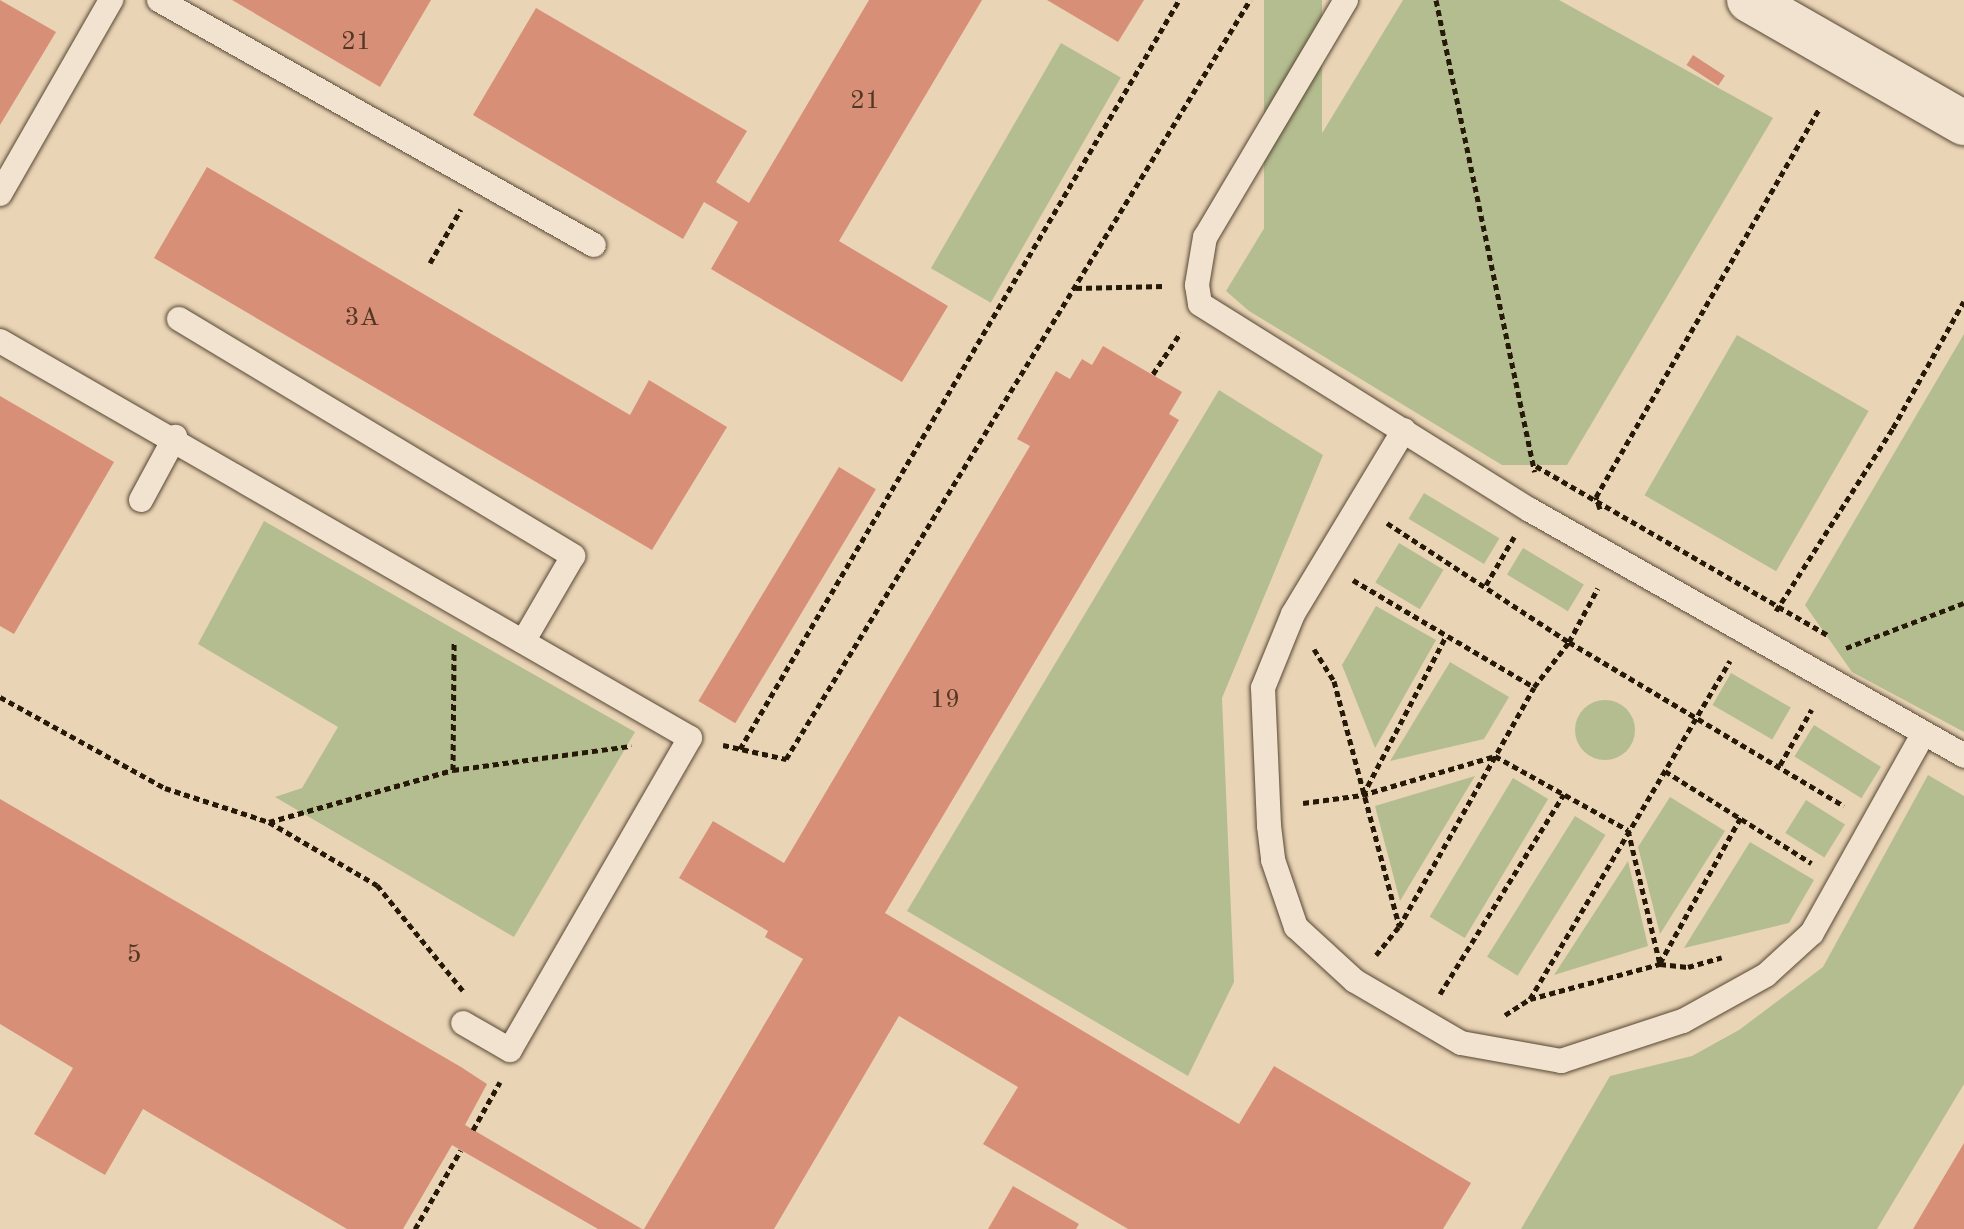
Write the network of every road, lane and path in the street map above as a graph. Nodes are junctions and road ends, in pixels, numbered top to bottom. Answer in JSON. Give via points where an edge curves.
{"nodes":[{"id":1,"x":111,"y":0,"type":"edge"},
{"id":2,"x":159,"y":0,"type":"edge"},
{"id":3,"x":1179,"y":0,"type":"edge"},
{"id":4,"x":1250,"y":0,"type":"edge"},
{"id":5,"x":1346,"y":0,"type":"edge"},
{"id":6,"x":1436,"y":0,"type":"edge"},
{"id":7,"x":1749,"y":0,"type":"edge"},
{"id":8,"x":1820,"y":108,"type":"dead end"},
{"id":9,"x":1964,"y":123,"type":"edge"},
{"id":10,"x":476,"y":180,"type":"junction"},
{"id":11,"x":0,"y":194,"type":"edge"},
{"id":12,"x":594,"y":245,"type":"dead end"},
{"id":13,"x":430,"y":263,"type":"dead end"},
{"id":14,"x":1076,"y":288,"type":"junction"},
{"id":15,"x":1199,"y":294,"type":"junction"},
{"id":16,"x":1964,"y":301,"type":"edge"},
{"id":17,"x":179,"y":319,"type":"dead end"},
{"id":18,"x":0,"y":341,"type":"edge"},
{"id":19,"x":1153,"y":374,"type":"dead end"},
{"id":20,"x":1404,"y":430,"type":"junction"},
{"id":21,"x":175,"y":437,"type":"junction"},
{"id":22,"x":1596,"y":497,"type":"junction"},
{"id":23,"x":141,"y":500,"type":"dead end"},
{"id":24,"x":1359,"y":506,"type":"junction"},
{"id":25,"x":1325,"y":563,"type":"junction"},
{"id":26,"x":454,"y":603,"type":"junction"},
{"id":27,"x":1964,"y":603,"type":"edge"},
{"id":28,"x":1782,"y":606,"type":"junction"},
{"id":29,"x":1293,"y":614,"type":"junction"},
{"id":30,"x":1446,"y":636,"type":"junction"},
{"id":31,"x":523,"y":642,"type":"junction"},
{"id":32,"x":1569,"y":642,"type":"junction"},
{"id":33,"x":1534,"y":687,"type":"junction"},
{"id":34,"x":0,"y":697,"type":"edge"},
{"id":35,"x":1698,"y":715,"type":"junction"},
{"id":36,"x":1924,"y":733,"type":"junction"},
{"id":37,"x":690,"y":738,"type":"junction"},
{"id":38,"x":740,"y":749,"type":"junction"},
{"id":39,"x":1495,"y":756,"type":"junction"},
{"id":40,"x":1964,"y":756,"type":"edge"},
{"id":41,"x":453,"y":770,"type":"junction"},
{"id":42,"x":1665,"y":771,"type":"junction"},
{"id":43,"x":1564,"y":794,"type":"junction"},
{"id":44,"x":1362,"y":795,"type":"junction"},
{"id":45,"x":1271,"y":807,"type":"junction"},
{"id":46,"x":1741,"y":817,"type":"junction"},
{"id":47,"x":269,"y":822,"type":"junction"},
{"id":48,"x":1875,"y":826,"type":"junction"},
{"id":49,"x":1628,"y":830,"type":"junction"},
{"id":50,"x":1842,"y":884,"type":"junction"},
{"id":51,"x":1399,"y":927,"type":"junction"},
{"id":52,"x":1729,"y":955,"type":"dead end"},
{"id":53,"x":1660,"y":964,"type":"junction"},
{"id":54,"x":1355,"y":981,"type":"junction"},
{"id":55,"x":1530,"y":999,"type":"junction"},
{"id":56,"x":1423,"y":1021,"type":"junction"},
{"id":57,"x":463,"y":1023,"type":"dead end"},
{"id":58,"x":1461,"y":1043,"type":"junction"},
{"id":59,"x":510,"y":1050,"type":"junction"},
{"id":60,"x":473,"y":1130,"type":"dead end"},
{"id":61,"x":461,"y":1150,"type":"dead end"},
{"id":62,"x":415,"y":1229,"type":"edge"}],
"edges":[{"from":1,"to":11,"type":"lane"},
{"from":2,"to":10,"type":"lane"},
{"from":3,"to":38,"type":"path"},
{"from":4,"to":14,"type":"path"},
{"from":5,"to":15,"type":"lane","via":[[1205,237]]},
{"from":6,"to":22,"type":"path","via":[[1536,466]]},
{"from":7,"to":9,"type":"street"},
{"from":8,"to":22,"type":"path"},
{"from":10,"to":12,"type":"lane"},
{"from":10,"to":13,"type":"path"},
{"from":14,"to":15,"type":"path"},
{"from":14,"to":38,"type":"path","via":[[786,759]]},
{"from":15,"to":19,"type":"path"},
{"from":15,"to":20,"type":"lane"},
{"from":16,"to":28,"type":"path","via":[[1893,428]]},
{"from":17,"to":31,"type":"lane","via":[[573,556]]},
{"from":18,"to":21,"type":"lane"},
{"from":20,"to":24,"type":"lane"},
{"from":20,"to":36,"type":"lane","via":[[1530,510]]},
{"from":21,"to":23,"type":"lane"},
{"from":21,"to":26,"type":"lane"},
{"from":22,"to":28,"type":"path"},
{"from":24,"to":25,"type":"lane"},
{"from":24,"to":32,"type":"path"},
{"from":25,"to":29,"type":"lane"},
{"from":25,"to":30,"type":"path"},
{"from":26,"to":31,"type":"lane"},
{"from":26,"to":41,"type":"path"},
{"from":27,"to":28,"type":"path","via":[[1846,647]]},
{"from":29,"to":44,"type":"path","via":[[1334,681]]},
{"from":29,"to":45,"type":"lane","via":[[1263,688]]},
{"from":30,"to":33,"type":"path"},
{"from":30,"to":44,"type":"path"},
{"from":31,"to":37,"type":"lane"},
{"from":32,"to":33,"type":"path"},
{"from":32,"to":35,"type":"path"},
{"from":33,"to":39,"type":"path"},
{"from":34,"to":47,"type":"path","via":[[165,788]]},
{"from":35,"to":42,"type":"path"},
{"from":35,"to":48,"type":"path"},
{"from":36,"to":40,"type":"lane"},
{"from":36,"to":48,"type":"lane"},
{"from":37,"to":38,"type":"path"},
{"from":37,"to":41,"type":"path"},
{"from":37,"to":59,"type":"lane"},
{"from":39,"to":43,"type":"path"},
{"from":39,"to":44,"type":"path"},
{"from":39,"to":51,"type":"path"},
{"from":41,"to":47,"type":"path"},
{"from":42,"to":46,"type":"path"},
{"from":42,"to":49,"type":"path"},
{"from":43,"to":49,"type":"path"},
{"from":43,"to":56,"type":"path"},
{"from":44,"to":45,"type":"path"},
{"from":44,"to":51,"type":"path"},
{"from":45,"to":54,"type":"lane","via":[[1273,860],[1296,927]]},
{"from":46,"to":50,"type":"path"},
{"from":46,"to":53,"type":"path"},
{"from":47,"to":59,"type":"path","via":[[377,885]]},
{"from":48,"to":50,"type":"lane"},
{"from":49,"to":53,"type":"path"},
{"from":49,"to":55,"type":"path"},
{"from":50,"to":58,"type":"lane","via":[[1812,933],[1766,975],[1683,1021],[1561,1061]]},
{"from":51,"to":54,"type":"path"},
{"from":52,"to":53,"type":"path","via":[[1688,967]]},
{"from":53,"to":55,"type":"path"},
{"from":54,"to":56,"type":"lane"},
{"from":55,"to":58,"type":"path"},
{"from":56,"to":58,"type":"lane"},
{"from":57,"to":59,"type":"lane"},
{"from":59,"to":60,"type":"path","via":[[507,1070]]},
{"from":61,"to":62,"type":"path"}]}
